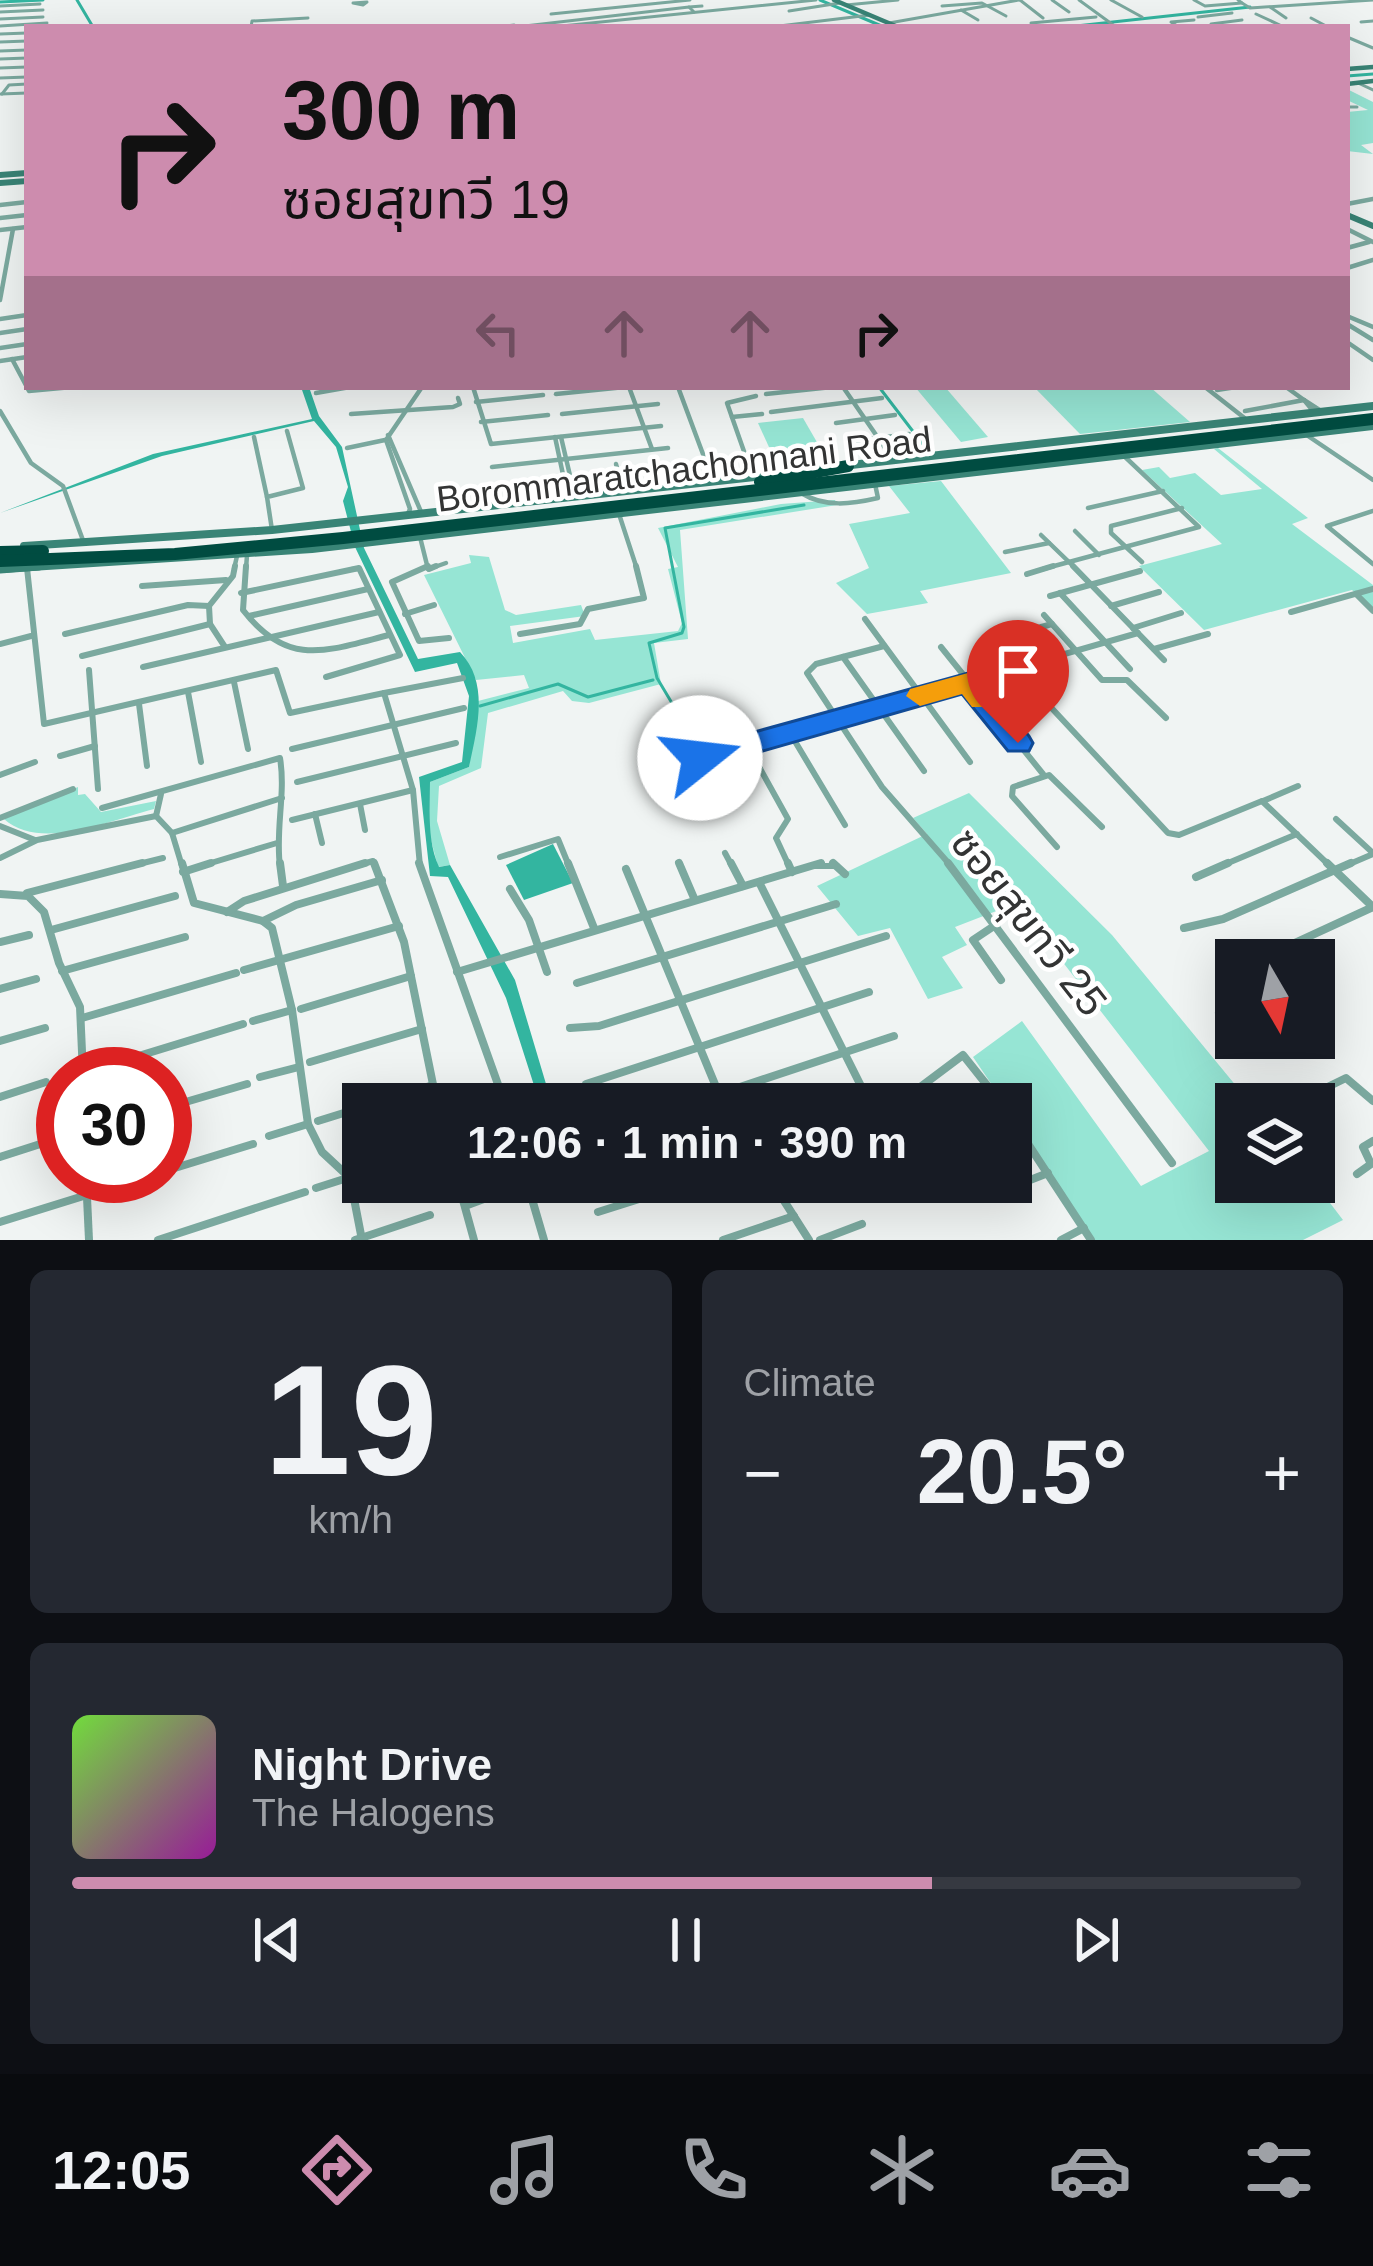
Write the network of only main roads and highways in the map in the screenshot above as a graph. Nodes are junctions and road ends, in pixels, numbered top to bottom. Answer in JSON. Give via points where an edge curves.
{"nodes":[{"id":1,"x":839,"y":3,"type":"edge"},
{"id":2,"x":891,"y":24,"type":"edge"},
{"id":3,"x":1373,"y":417,"type":"edge"},
{"id":4,"x":1348,"y":429,"type":"joint"},
{"id":5,"x":848,"y":466,"type":"joint"},
{"id":6,"x":753,"y":483,"type":"junction"},
{"id":7,"x":819,"y":490,"type":"junction"},
{"id":8,"x":351,"y":534,"type":"junction"},
{"id":9,"x":0,"y":549,"type":"edge"},
{"id":10,"x":0,"y":565,"type":"edge"}],
"edges":[{"from":1,"to":2,"type":"main road"},
{"from":3,"to":4,"type":"highway"},
{"from":3,"to":5,"type":"main road","via":[[1246,416]]},
{"from":3,"to":6,"type":"highway","name":"Borommaratchachonnani Road"},
{"from":4,"to":7,"type":"main road"},
{"from":5,"to":6,"type":"highway"},
{"from":6,"to":7,"type":"highway"},
{"from":6,"to":8,"type":"highway","name":"Borommaratchachonnani Road"},
{"from":6,"to":8,"type":"main road","via":[[414,512]]},
{"from":7,"to":8,"type":"main road","via":[[420,537]]},
{"from":8,"to":9,"type":"highway","name":"Borommaratchachonnani Road"},
{"from":8,"to":9,"type":"main road","via":[[272,530]]},
{"from":8,"to":10,"type":"highway","name":"Borommaratchachonnani Road"},
{"from":8,"to":10,"type":"main road","via":[[242,556]]}]}
